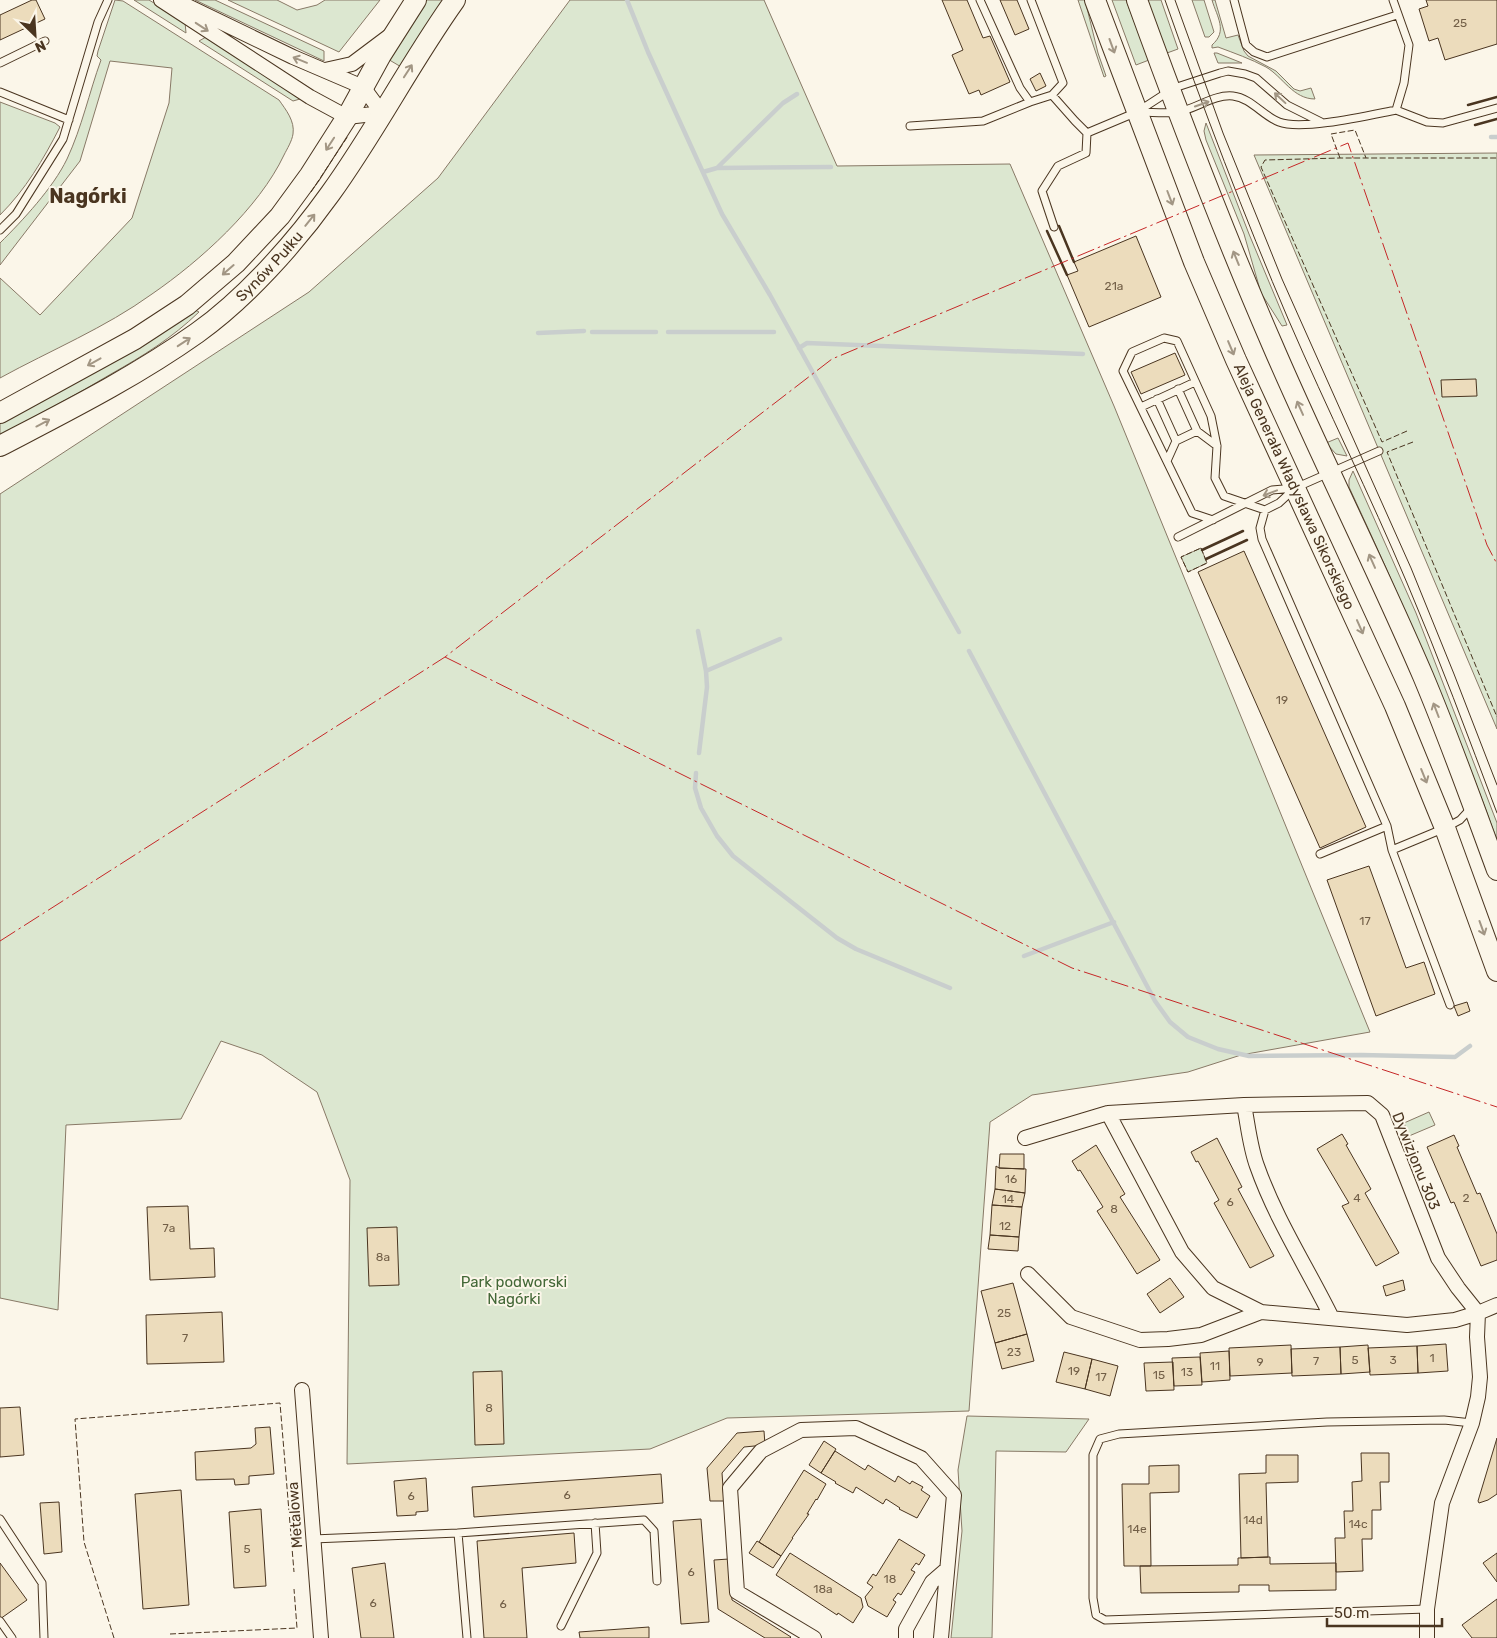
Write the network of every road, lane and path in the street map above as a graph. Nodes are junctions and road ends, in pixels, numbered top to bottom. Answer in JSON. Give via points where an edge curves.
{"nodes":[{"id":1,"x":108,"y":0,"type":"edge"},
{"id":2,"x":161,"y":0,"type":"edge"},
{"id":3,"x":175,"y":0,"type":"edge"},
{"id":4,"x":416,"y":0,"type":"edge"},
{"id":5,"x":455,"y":0,"type":"edge"},
{"id":6,"x":980,"y":0,"type":"edge"},
{"id":7,"x":1031,"y":0,"type":"edge"},
{"id":8,"x":1095,"y":0,"type":"edge"},
{"id":9,"x":1137,"y":0,"type":"edge"},
{"id":10,"x":1234,"y":0,"type":"edge"},
{"id":11,"x":1393,"y":0,"type":"edge"},
{"id":12,"x":1397,"y":15,"type":"junction"},
{"id":13,"x":395,"y":32,"type":"junction"},
{"id":14,"x":45,"y":41,"type":"dead end"},
{"id":15,"x":0,"y":63,"type":"edge"},
{"id":16,"x":325,"y":70,"type":"junction"},
{"id":17,"x":363,"y":87,"type":"junction"},
{"id":18,"x":1170,"y":90,"type":"junction"},
{"id":19,"x":0,"y":92,"type":"edge"},
{"id":20,"x":1052,"y":95,"type":"junction"},
{"id":21,"x":1030,"y":102,"type":"junction"},
{"id":22,"x":1497,"y":108,"type":"edge"},
{"id":23,"x":1396,"y":110,"type":"junction"},
{"id":24,"x":1137,"y":112,"type":"junction"},
{"id":25,"x":1178,"y":112,"type":"junction"},
{"id":26,"x":382,"y":113,"type":"junction"},
{"id":27,"x":347,"y":117,"type":"junction"},
{"id":28,"x":69,"y":120,"type":"junction"},
{"id":29,"x":1322,"y":122,"type":"junction"},
{"id":30,"x":910,"y":126,"type":"dead end"},
{"id":31,"x":1087,"y":133,"type":"junction"},
{"id":32,"x":1054,"y":227,"type":"dead end"},
{"id":33,"x":0,"y":230,"type":"edge"},
{"id":34,"x":1196,"y":382,"type":"junction"},
{"id":35,"x":1178,"y":389,"type":"junction"},
{"id":36,"x":1157,"y":399,"type":"junction"},
{"id":37,"x":1141,"y":406,"type":"junction"},
{"id":38,"x":0,"y":413,"type":"edge"},
{"id":39,"x":1198,"y":431,"type":"junction"},
{"id":40,"x":1176,"y":441,"type":"junction"},
{"id":41,"x":0,"y":446,"type":"edge"},
{"id":42,"x":1217,"y":446,"type":"junction"},
{"id":43,"x":1379,"y":451,"type":"dead end"},
{"id":44,"x":1167,"y":461,"type":"junction"},
{"id":45,"x":1329,"y":472,"type":"junction"},
{"id":46,"x":1295,"y":488,"type":"junction"},
{"id":47,"x":1247,"y":504,"type":"junction"},
{"id":48,"x":1265,"y":510,"type":"junction"},
{"id":49,"x":1213,"y":520,"type":"junction"},
{"id":50,"x":1178,"y":537,"type":"dead end"},
{"id":51,"x":1474,"y":805,"type":"junction"},
{"id":52,"x":1387,"y":826,"type":"junction"},
{"id":53,"x":1445,"y":828,"type":"junction"},
{"id":54,"x":1392,"y":850,"type":"junction"},
{"id":55,"x":1320,"y":854,"type":"dead end"},
{"id":56,"x":1497,"y":870,"type":"edge"},
{"id":57,"x":1497,"y":971,"type":"edge"},
{"id":58,"x":1450,"y":1005,"type":"dead end"},
{"id":59,"x":1244,"y":1106,"type":"junction"},
{"id":60,"x":1108,"y":1113,"type":"junction"},
{"id":61,"x":1025,"y":1138,"type":"dead end"},
{"id":62,"x":1028,"y":1274,"type":"dead end"},
{"id":63,"x":1497,"y":1305,"type":"edge"},
{"id":64,"x":1261,"y":1312,"type":"junction"},
{"id":65,"x":1478,"y":1313,"type":"junction"},
{"id":66,"x":1332,"y":1318,"type":"junction"},
{"id":67,"x":302,"y":1390,"type":"dead end"},
{"id":68,"x":1472,"y":1422,"type":"junction"},
{"id":69,"x":0,"y":1519,"type":"edge"},
{"id":70,"x":595,"y":1523,"type":"junction"},
{"id":71,"x":458,"y":1533,"type":"junction"},
{"id":72,"x":313,"y":1539,"type":"junction"},
{"id":73,"x":947,"y":1568,"type":"junction"},
{"id":74,"x":657,"y":1581,"type":"dead end"},
{"id":75,"x":1427,"y":1609,"type":"junction"},
{"id":76,"x":0,"y":1621,"type":"edge"},
{"id":77,"x":561,"y":1626,"type":"dead end"},
{"id":78,"x":12,"y":1638,"type":"edge"},
{"id":79,"x":44,"y":1638,"type":"edge"},
{"id":80,"x":321,"y":1638,"type":"edge"},
{"id":81,"x":467,"y":1638,"type":"edge"},
{"id":82,"x":814,"y":1638,"type":"edge"},
{"id":83,"x":906,"y":1638,"type":"edge"},
{"id":84,"x":941,"y":1638,"type":"edge"},
{"id":85,"x":1427,"y":1638,"type":"edge"}],
"edges":[{"from":1,"to":28,"type":"lane","via":[[98,22]]},
{"from":2,"to":27,"type":"street","one_way":true},
{"from":16,"to":3,"type":"street","one_way":true},
{"from":4,"to":13,"type":"main road","name":"Synów Pułku"},
{"from":26,"to":5,"type":"main road","name":"Synów Pułku","one_way":true},
{"from":6,"to":21,"type":"lane","via":[[1020,88]]},
{"from":7,"to":20,"type":"lane","via":[[1063,83]]},
{"from":8,"to":24,"type":"main road","name":"Aleja Generała Władysława Sikorskiego","one_way":true},
{"from":9,"to":18,"type":"main road"},
{"from":10,"to":12,"type":"lane","via":[[1246,45],[1267,57]]},
{"from":11,"to":12,"type":"lane"},
{"from":12,"to":23,"type":"lane","via":[[1409,44],[1404,83]]},
{"from":13,"to":16,"type":"street","via":[[352,64]]},
{"from":13,"to":17,"type":"main road","name":"Synów Pułku"},
{"from":14,"to":15,"type":"lane"},
{"from":16,"to":17,"type":"street"},
{"from":17,"to":26,"type":"street"},
{"from":17,"to":27,"type":"main road","name":"Synów Pułku"},
{"from":18,"to":24,"type":"lane"},
{"from":18,"to":25,"type":"main road"},
{"from":29,"to":18,"type":"lane","one_way":true,"via":[[1288,105],[1261,82],[1245,74],[1228,71]]},
{"from":19,"to":28,"type":"lane"},
{"from":20,"to":21,"type":"lane"},
{"from":20,"to":31,"type":"lane"},
{"from":21,"to":30,"type":"lane","via":[[983,121]]},
{"from":22,"to":23,"type":"lane","via":[[1444,123],[1426,122]]},
{"from":23,"to":29,"type":"lane"},
{"from":24,"to":25,"type":"lane"},
{"from":24,"to":31,"type":"lane"},
{"from":24,"to":46,"type":"main road","name":"Aleja Generała Władysława Sikorskiego","one_way":true,"via":[[1194,262]]},
{"from":25,"to":29,"type":"lane","one_way":true,"via":[[1233,96],[1247,101],[1280,123]]},
{"from":45,"to":25,"type":"main road","one_way":true,"via":[[1271,343]]},
{"from":26,"to":27,"type":"street"},
{"from":41,"to":26,"type":"main road","name":"Synów Pułku","one_way":true,"via":[[154,361],[198,332],[242,295],[286,250],[330,194]]},
{"from":27,"to":38,"type":"main road","name":"Synów Pułku","one_way":true,"via":[[280,216],[236,262],[187,305],[135,339]]},
{"from":28,"to":33,"type":"lane","via":[[63,139],[16,214]]},
{"from":31,"to":32,"type":"lane","via":[[1086,153],[1058,166],[1042,191]]},
{"from":34,"to":35,"type":"lane"},
{"from":34,"to":37,"type":"lane","via":[[1177,341],[1164,338],[1132,352],[1123,371]]},
{"from":34,"to":42,"type":"lane","via":[[1211,416]]},
{"from":35,"to":36,"type":"lane"},
{"from":35,"to":39,"type":"lane"},
{"from":36,"to":37,"type":"lane"},
{"from":36,"to":40,"type":"lane"},
{"from":37,"to":44,"type":"lane"},
{"from":39,"to":40,"type":"lane"},
{"from":39,"to":42,"type":"lane"},
{"from":40,"to":44,"type":"lane"},
{"from":42,"to":47,"type":"lane","via":[[1215,478],[1224,496]]},
{"from":43,"to":45,"type":"lane"},
{"from":44,"to":49,"type":"lane","via":[[1192,513]]},
{"from":45,"to":46,"type":"lane"},
{"from":51,"to":45,"type":"main road","one_way":true,"via":[[1423,676]]},
{"from":46,"to":47,"type":"lane","one_way":true,"via":[[1272,490]]},
{"from":46,"to":48,"type":"lane","via":[[1279,503]]},
{"from":46,"to":53,"type":"main road","name":"Aleja Generała Władysława Sikorskiego","one_way":true,"via":[[1395,706]]},
{"from":47,"to":48,"type":"lane"},
{"from":47,"to":49,"type":"lane"},
{"from":48,"to":52,"type":"lane","via":[[1260,528],[1262,539]]},
{"from":49,"to":50,"type":"lane"},
{"from":51,"to":53,"type":"lane","via":[[1460,820]]},
{"from":51,"to":56,"type":"main road"},
{"from":52,"to":54,"type":"lane"},
{"from":52,"to":55,"type":"lane"},
{"from":53,"to":54,"type":"lane"},
{"from":53,"to":57,"type":"main road","name":"Aleja Generała Władysława Sikorskiego","one_way":true},
{"from":54,"to":58,"type":"lane"},
{"from":59,"to":60,"type":"street","name":"Dywizjonu 303"},
{"from":59,"to":65,"type":"street","name":"Dywizjonu 303","via":[[1368,1103],[1382,1115],[1438,1258]]},
{"from":59,"to":66,"type":"street","via":[[1256,1164],[1277,1215]]},
{"from":60,"to":61,"type":"street","name":"Dywizjonu 303"},
{"from":60,"to":64,"type":"street","via":[[1182,1252],[1213,1288]]},
{"from":62,"to":64,"type":"street","via":[[1071,1317],[1140,1340],[1201,1335]]},
{"from":63,"to":65,"type":"street"},
{"from":64,"to":66,"type":"street"},
{"from":65,"to":66,"type":"street","via":[[1455,1320],[1408,1325]]},
{"from":65,"to":68,"type":"street","via":[[1480,1376]]},
{"from":67,"to":72,"type":"street","name":"Metalowa"},
{"from":68,"to":75,"type":"street","via":[[1442,1503]]},
{"from":68,"to":75,"type":"lane","via":[[1327,1422],[1119,1434],[1100,1439],[1093,1455],[1093,1598],[1096,1615],[1105,1620]]},
{"from":69,"to":79,"type":"lane","via":[[42,1583]]},
{"from":70,"to":71,"type":"lane"},
{"from":70,"to":74,"type":"lane","via":[[644,1520],[654,1531]]},
{"from":70,"to":77,"type":"lane","via":[[597,1553]]},
{"from":71,"to":72,"type":"lane"},
{"from":71,"to":81,"type":"lane"},
{"from":72,"to":80,"type":"street","name":"Metalowa"},
{"from":73,"to":82,"type":"street","via":[[954,1495],[921,1458],[856,1428],[801,1430],[761,1450],[730,1488],[736,1592]]},
{"from":73,"to":83,"type":"street","via":[[932,1582],[906,1629]]},
{"from":73,"to":84,"type":"street"},
{"from":75,"to":85,"type":"street"},
{"from":76,"to":78,"type":"lane"}]}
